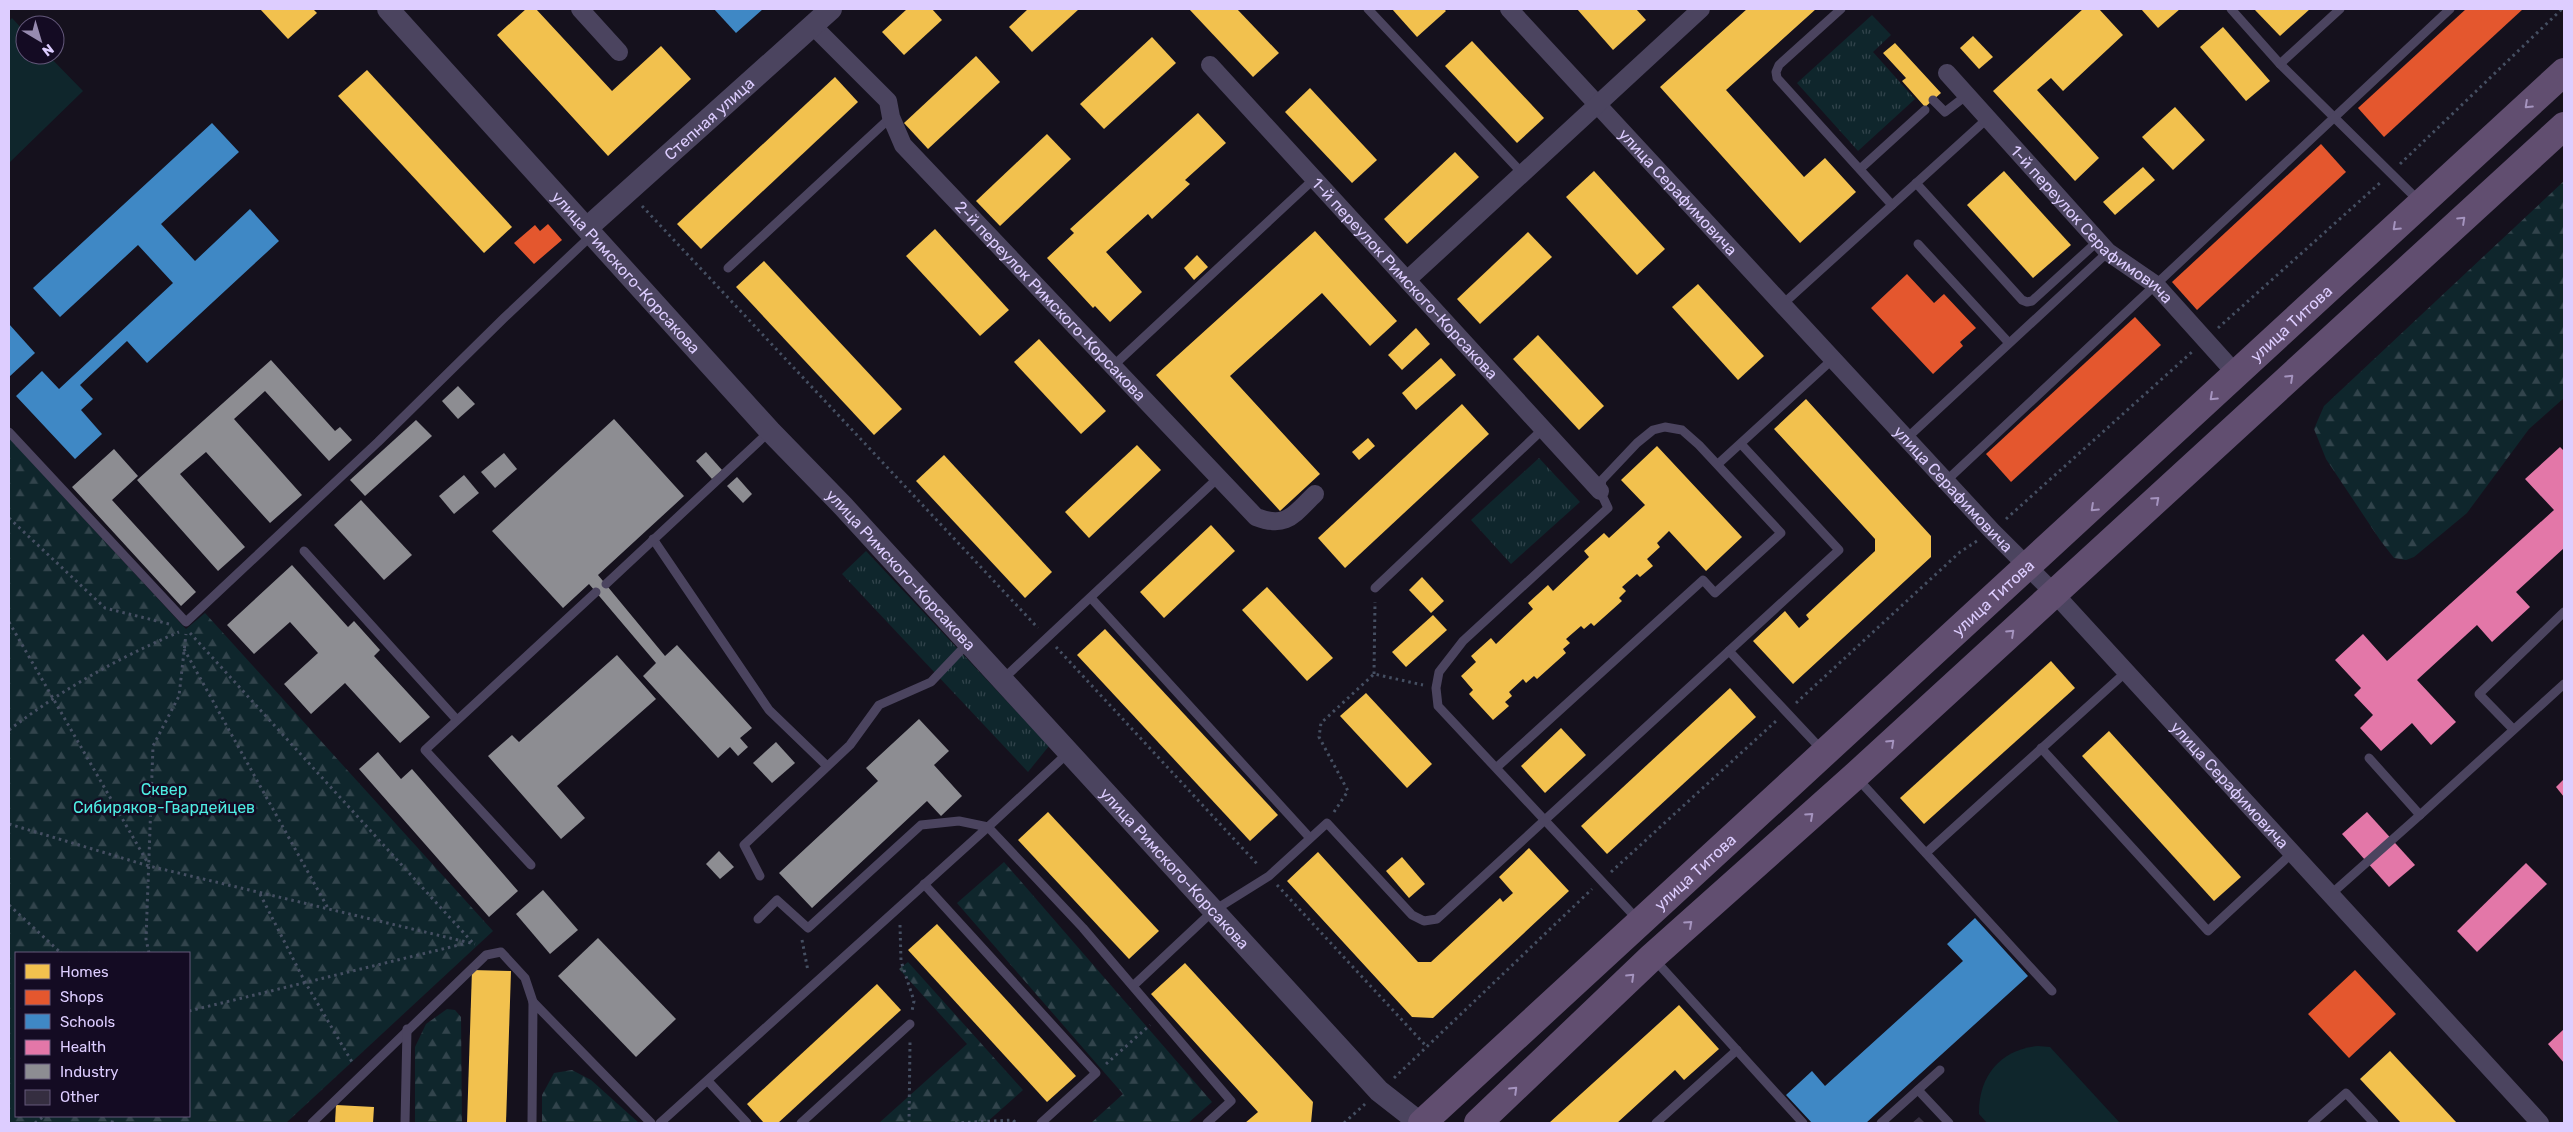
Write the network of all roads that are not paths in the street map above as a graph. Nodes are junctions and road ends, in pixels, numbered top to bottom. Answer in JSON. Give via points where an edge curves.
{"nodes":[{"id":1,"x":388,"y":9,"type":"edge"},
{"id":2,"x":580,"y":9,"type":"edge"},
{"id":3,"x":831,"y":9,"type":"edge"},
{"id":4,"x":1368,"y":9,"type":"edge"},
{"id":5,"x":1509,"y":9,"type":"edge"},
{"id":6,"x":1701,"y":9,"type":"edge"},
{"id":7,"x":1842,"y":9,"type":"edge"},
{"id":8,"x":2232,"y":9,"type":"edge"},
{"id":9,"x":2340,"y":9,"type":"edge"},
{"id":10,"x":2450,"y":9,"type":"edge"},
{"id":11,"x":812,"y":25,"type":"junction"},
{"id":12,"x":619,"y":52,"type":"dead end"},
{"id":13,"x":2280,"y":64,"type":"junction"},
{"id":14,"x":1210,"y":65,"type":"dead end"},
{"id":15,"x":2564,"y":72,"type":"edge"},
{"id":16,"x":1947,"y":73,"type":"dead end"},
{"id":17,"x":1967,"y":94,"type":"junction"},
{"id":18,"x":1933,"y":100,"type":"dead end"},
{"id":19,"x":1598,"y":103,"type":"junction"},
{"id":20,"x":1925,"y":110,"type":"dead end"},
{"id":21,"x":891,"y":117,"type":"junction"},
{"id":22,"x":1988,"y":118,"type":"junction"},
{"id":23,"x":2335,"y":118,"type":"junction"},
{"id":24,"x":2564,"y":126,"type":"edge"},
{"id":25,"x":1860,"y":169,"type":"junction"},
{"id":26,"x":1522,"y":173,"type":"junction"},
{"id":27,"x":1314,"y":179,"type":"junction"},
{"id":28,"x":1916,"y":183,"type":"junction"},
{"id":29,"x":2422,"y":204,"type":"junction"},
{"id":30,"x":1892,"y":205,"type":"junction"},
{"id":31,"x":590,"y":231,"type":"junction"},
{"id":32,"x":1918,"y":244,"type":"dead end"},
{"id":33,"x":2103,"y":246,"type":"junction"},
{"id":34,"x":728,"y":268,"type":"dead end"},
{"id":35,"x":1407,"y":280,"type":"junction"},
{"id":36,"x":2156,"y":285,"type":"junction"},
{"id":37,"x":1783,"y":304,"type":"junction"},
{"id":38,"x":2009,"y":343,"type":"junction"},
{"id":39,"x":1834,"y":358,"type":"junction"},
{"id":40,"x":1113,"y":366,"type":"junction"},
{"id":41,"x":2237,"y":375,"type":"junction"},
{"id":42,"x":1543,"y":430,"type":"junction"},
{"id":43,"x":770,"y":431,"type":"junction"},
{"id":44,"x":9,"y":432,"type":"edge"},
{"id":45,"x":1907,"y":438,"type":"junction"},
{"id":46,"x":1741,"y":444,"type":"junction"},
{"id":47,"x":1718,"y":464,"type":"junction"},
{"id":48,"x":1219,"y":477,"type":"junction"},
{"id":49,"x":1946,"y":481,"type":"junction"},
{"id":50,"x":1600,"y":492,"type":"junction"},
{"id":51,"x":1315,"y":494,"type":"dead end"},
{"id":52,"x":653,"y":539,"type":"junction"},
{"id":53,"x":304,"y":551,"type":"dead end"},
{"id":54,"x":2028,"y":567,"type":"junction"},
{"id":55,"x":606,"y":584,"type":"dead end"},
{"id":56,"x":1375,"y":588,"type":"road end"},
{"id":57,"x":596,"y":592,"type":"dead end"},
{"id":58,"x":2054,"y":594,"type":"junction"},
{"id":59,"x":1090,"y":598,"type":"junction"},
{"id":60,"x":2564,"y":612,"type":"edge"},
{"id":61,"x":967,"y":644,"type":"junction"},
{"id":62,"x":1729,"y":651,"type":"junction"},
{"id":63,"x":2126,"y":672,"type":"junction"},
{"id":64,"x":1002,"y":680,"type":"junction"},
{"id":65,"x":2564,"y":684,"type":"edge"},
{"id":66,"x":457,"y":720,"type":"junction"},
{"id":67,"x":2513,"y":729,"type":"junction"},
{"id":68,"x":2041,"y":748,"type":"junction"},
{"id":69,"x":1069,"y":752,"type":"junction"},
{"id":70,"x":1826,"y":753,"type":"junction"},
{"id":71,"x":2368,"y":758,"type":"dead end"},
{"id":72,"x":827,"y":766,"type":"junction"},
{"id":73,"x":1496,"y":768,"type":"junction"},
{"id":74,"x":1855,"y":776,"type":"junction"},
{"id":75,"x":2420,"y":815,"type":"junction"},
{"id":76,"x":1544,"y":820,"type":"junction"},
{"id":77,"x":988,"y":827,"type":"junction"},
{"id":78,"x":1310,"y":838,"type":"junction"},
{"id":79,"x":1926,"y":853,"type":"junction"},
{"id":80,"x":2291,"y":854,"type":"junction"},
{"id":81,"x":531,"y":864,"type":"dead end"},
{"id":82,"x":760,"y":876,"type":"dead end"},
{"id":83,"x":924,"y":884,"type":"junction"},
{"id":84,"x":2330,"y":896,"type":"junction"},
{"id":85,"x":1213,"y":911,"type":"junction"},
{"id":86,"x":758,"y":919,"type":"dead end"},
{"id":87,"x":1641,"y":923,"type":"junction"},
{"id":88,"x":1652,"y":957,"type":"junction"},
{"id":89,"x":1133,"y":986,"type":"junction"},
{"id":90,"x":2052,"y":991,"type":"dead end"},
{"id":91,"x":533,"y":1002,"type":"junction"},
{"id":92,"x":910,"y":1024,"type":"dead end"},
{"id":93,"x":407,"y":1030,"type":"junction"},
{"id":94,"x":1737,"y":1050,"type":"junction"},
{"id":95,"x":1940,"y":1070,"type":"dead end"},
{"id":96,"x":708,"y":1080,"type":"junction"},
{"id":97,"x":1918,"y":1090,"type":"junction"},
{"id":98,"x":312,"y":1123,"type":"edge"},
{"id":99,"x":405,"y":1123,"type":"edge"},
{"id":100,"x":532,"y":1123,"type":"edge"},
{"id":101,"x":651,"y":1123,"type":"edge"},
{"id":102,"x":660,"y":1123,"type":"edge"},
{"id":103,"x":747,"y":1123,"type":"edge"},
{"id":104,"x":801,"y":1123,"type":"edge"},
{"id":105,"x":1041,"y":1123,"type":"edge"},
{"id":106,"x":1207,"y":1123,"type":"edge"},
{"id":107,"x":1421,"y":1123,"type":"edge"},
{"id":108,"x":1478,"y":1123,"type":"edge"},
{"id":109,"x":1656,"y":1123,"type":"edge"},
{"id":110,"x":1803,"y":1123,"type":"edge"},
{"id":111,"x":1881,"y":1123,"type":"edge"},
{"id":112,"x":1949,"y":1123,"type":"edge"},
{"id":113,"x":2312,"y":1123,"type":"edge"},
{"id":114,"x":2374,"y":1123,"type":"edge"},
{"id":115,"x":2540,"y":1123,"type":"edge"}],
"edges":[{"from":1,"to":31,"type":"street","name":"улица Римского-Корсакова"},
{"from":2,"to":12,"type":"street"},
{"from":3,"to":11,"type":"street","name":"Степная улица"},
{"from":4,"to":26,"type":"lane"},
{"from":5,"to":19,"type":"street","name":"улица Серафимовича"},
{"from":6,"to":19,"type":"street"},
{"from":7,"to":25,"type":"lane","via":[[1776,72],[1777,78]]},
{"from":8,"to":13,"type":"lane"},
{"from":9,"to":13,"type":"lane"},
{"from":10,"to":23,"type":"lane"},
{"from":11,"to":21,"type":"street","name":"2-й переулок Римского-Корсакова","via":[[888,101]]},
{"from":11,"to":31,"type":"street","name":"Степная улица","via":[[628,191]]},
{"from":13,"to":23,"type":"lane"},
{"from":14,"to":27,"type":"street","name":"1-й переулок Римского-Корсакова"},
{"from":15,"to":29,"type":"main road","name":"улица Титова","one_way":true},
{"from":16,"to":17,"type":"street","name":"1-й переулок Серафимовича"},
{"from":17,"to":18,"type":"lane","via":[[1946,112]]},
{"from":17,"to":22,"type":"street","name":"1-й переулок Серафимовича"},
{"from":19,"to":26,"type":"street"},
{"from":19,"to":37,"type":"street","name":"улица Серафимовича"},
{"from":20,"to":25,"type":"lane"},
{"from":21,"to":34,"type":"lane"},
{"from":21,"to":40,"type":"street","name":"2-й переулок Римского-Корсакова","via":[[903,145]]},
{"from":22,"to":28,"type":"lane"},
{"from":22,"to":33,"type":"street","name":"1-й переулок Серафимовича"},
{"from":23,"to":29,"type":"lane"},
{"from":23,"to":36,"type":"lane"},
{"from":58,"to":24,"type":"main road","name":"улица Титова","one_way":true},
{"from":25,"to":30,"type":"lane"},
{"from":26,"to":35,"type":"street"},
{"from":27,"to":35,"type":"street","name":"1-й переулок Римского-Корсакова"},
{"from":27,"to":40,"type":"lane"},
{"from":28,"to":30,"type":"lane"},
{"from":28,"to":33,"type":"lane","via":[[2026,302],[2032,301]]},
{"from":29,"to":41,"type":"main road","name":"улица Титова","one_way":true},
{"from":30,"to":37,"type":"lane"},
{"from":31,"to":43,"type":"street","name":"улица Римского-Корсакова"},
{"from":31,"to":44,"type":"lane","via":[[378,442],[186,622]]},
{"from":32,"to":38,"type":"lane"},
{"from":33,"to":36,"type":"street","name":"1-й переулок Серафимовича"},
{"from":33,"to":38,"type":"lane"},
{"from":35,"to":42,"type":"street","name":"1-й переулок Римского-Корсакова"},
{"from":36,"to":41,"type":"street","name":"1-й переулок Серафимовича"},
{"from":36,"to":49,"type":"lane"},
{"from":37,"to":39,"type":"street","name":"улица Серафимовича"},
{"from":38,"to":45,"type":"lane"},
{"from":39,"to":45,"type":"street","name":"улица Серафимовича"},
{"from":39,"to":46,"type":"lane"},
{"from":40,"to":48,"type":"street","name":"2-й переулок Римского-Корсакова"},
{"from":41,"to":54,"type":"main road","name":"улица Титова","one_way":true},
{"from":42,"to":50,"type":"street","name":"1-й переулок Римского-Корсакова"},
{"from":42,"to":56,"type":"lane"},
{"from":43,"to":52,"type":"lane"},
{"from":43,"to":61,"type":"street","name":"улица Римского-Корсакова","via":[[843,506]]},
{"from":45,"to":49,"type":"street","name":"улица Серафимовича"},
{"from":46,"to":47,"type":"lane"},
{"from":46,"to":62,"type":"lane","via":[[1839,550]]},
{"from":47,"to":50,"type":"lane","via":[[1682,430],[1665,427],[1653,430],[1612,467],[1602,480]]},
{"from":47,"to":73,"type":"lane","via":[[1780,533],[1715,593],[1703,580]]},
{"from":48,"to":51,"type":"street","name":"2-й переулок Римского-Корсакова","via":[[1256,517],[1269,522],[1290,518]]},
{"from":48,"to":59,"type":"lane"},
{"from":49,"to":54,"type":"street","name":"улица Серафимовича"},
{"from":50,"to":73,"type":"lane","via":[[1608,508],[1463,641],[1439,672],[1436,688],[1438,706]]},
{"from":52,"to":55,"type":"lane"},
{"from":52,"to":72,"type":"lane","via":[[769,710]]},
{"from":53,"to":66,"type":"lane"},
{"from":54,"to":58,"type":"street","name":"улица Серафимовича"},
{"from":54,"to":70,"type":"main road","name":"улица Титова"},
{"from":57,"to":66,"type":"lane"},
{"from":58,"to":63,"type":"street","name":"улица Серафимовича"},
{"from":74,"to":58,"type":"main road","name":"улица Титова","one_way":true},
{"from":59,"to":64,"type":"lane"},
{"from":59,"to":78,"type":"lane"},
{"from":60,"to":67,"type":"lane","via":[[2479,694]]},
{"from":61,"to":64,"type":"street","name":"улица Римского-Корсакова"},
{"from":61,"to":72,"type":"lane","via":[[931,682],[879,705],[850,745]]},
{"from":62,"to":70,"type":"lane"},
{"from":62,"to":76,"type":"lane"},
{"from":63,"to":68,"type":"lane"},
{"from":63,"to":80,"type":"street","name":"улица Серафимовича"},
{"from":64,"to":69,"type":"street","name":"улица Римского-Корсакова"},
{"from":65,"to":67,"type":"lane"},
{"from":66,"to":81,"type":"lane","via":[[425,750]]},
{"from":67,"to":75,"type":"lane"},
{"from":68,"to":79,"type":"lane"},
{"from":68,"to":80,"type":"lane","via":[[2208,931]]},
{"from":69,"to":77,"type":"lane"},
{"from":69,"to":85,"type":"street","name":"улица Римского-Корсакова"},
{"from":70,"to":87,"type":"main road","name":"улица Титова"},
{"from":71,"to":75,"type":"lane"},
{"from":72,"to":82,"type":"lane","via":[[744,845]]},
{"from":73,"to":76,"type":"lane"},
{"from":74,"to":79,"type":"lane"},
{"from":88,"to":74,"type":"main road","name":"улица Титова","one_way":true},
{"from":75,"to":84,"type":"lane"},
{"from":76,"to":78,"type":"lane","via":[[1437,919],[1424,921],[1412,915],[1327,823]]},
{"from":76,"to":87,"type":"lane"},
{"from":77,"to":83,"type":"lane"},
{"from":77,"to":86,"type":"lane","via":[[959,821],[921,825],[808,928],[777,900]]},
{"from":77,"to":89,"type":"lane","via":[[1084,928]]},
{"from":78,"to":85,"type":"lane","via":[[1269,876]]},
{"from":79,"to":90,"type":"lane"},
{"from":80,"to":84,"type":"street","name":"улица Серафимовича"},
{"from":83,"to":96,"type":"lane"},
{"from":83,"to":105,"type":"lane","via":[[1096,1073]]},
{"from":84,"to":115,"type":"street","name":"улица Серафимовича"},
{"from":85,"to":89,"type":"lane"},
{"from":85,"to":107,"type":"street","name":"улица Римского-Корсакова","via":[[1379,1091]]},
{"from":87,"to":107,"type":"main road","name":"улица Титова"},
{"from":88,"to":94,"type":"lane"},
{"from":108,"to":88,"type":"main road","name":"улица Титова","one_way":true},
{"from":89,"to":106,"type":"lane","via":[[1231,1101]]},
{"from":91,"to":93,"type":"lane","via":[[525,978],[501,952],[486,954]]},
{"from":91,"to":100,"type":"lane"},
{"from":91,"to":101,"type":"lane"},
{"from":92,"to":104,"type":"lane"},
{"from":93,"to":98,"type":"lane"},
{"from":93,"to":99,"type":"lane"},
{"from":94,"to":109,"type":"lane"},
{"from":94,"to":110,"type":"lane"},
{"from":95,"to":97,"type":"lane"},
{"from":96,"to":102,"type":"lane"},
{"from":96,"to":103,"type":"lane"},
{"from":97,"to":111,"type":"lane"},
{"from":97,"to":112,"type":"lane"},
{"from":113,"to":114,"type":"lane","via":[[2346,1093]]}]}
